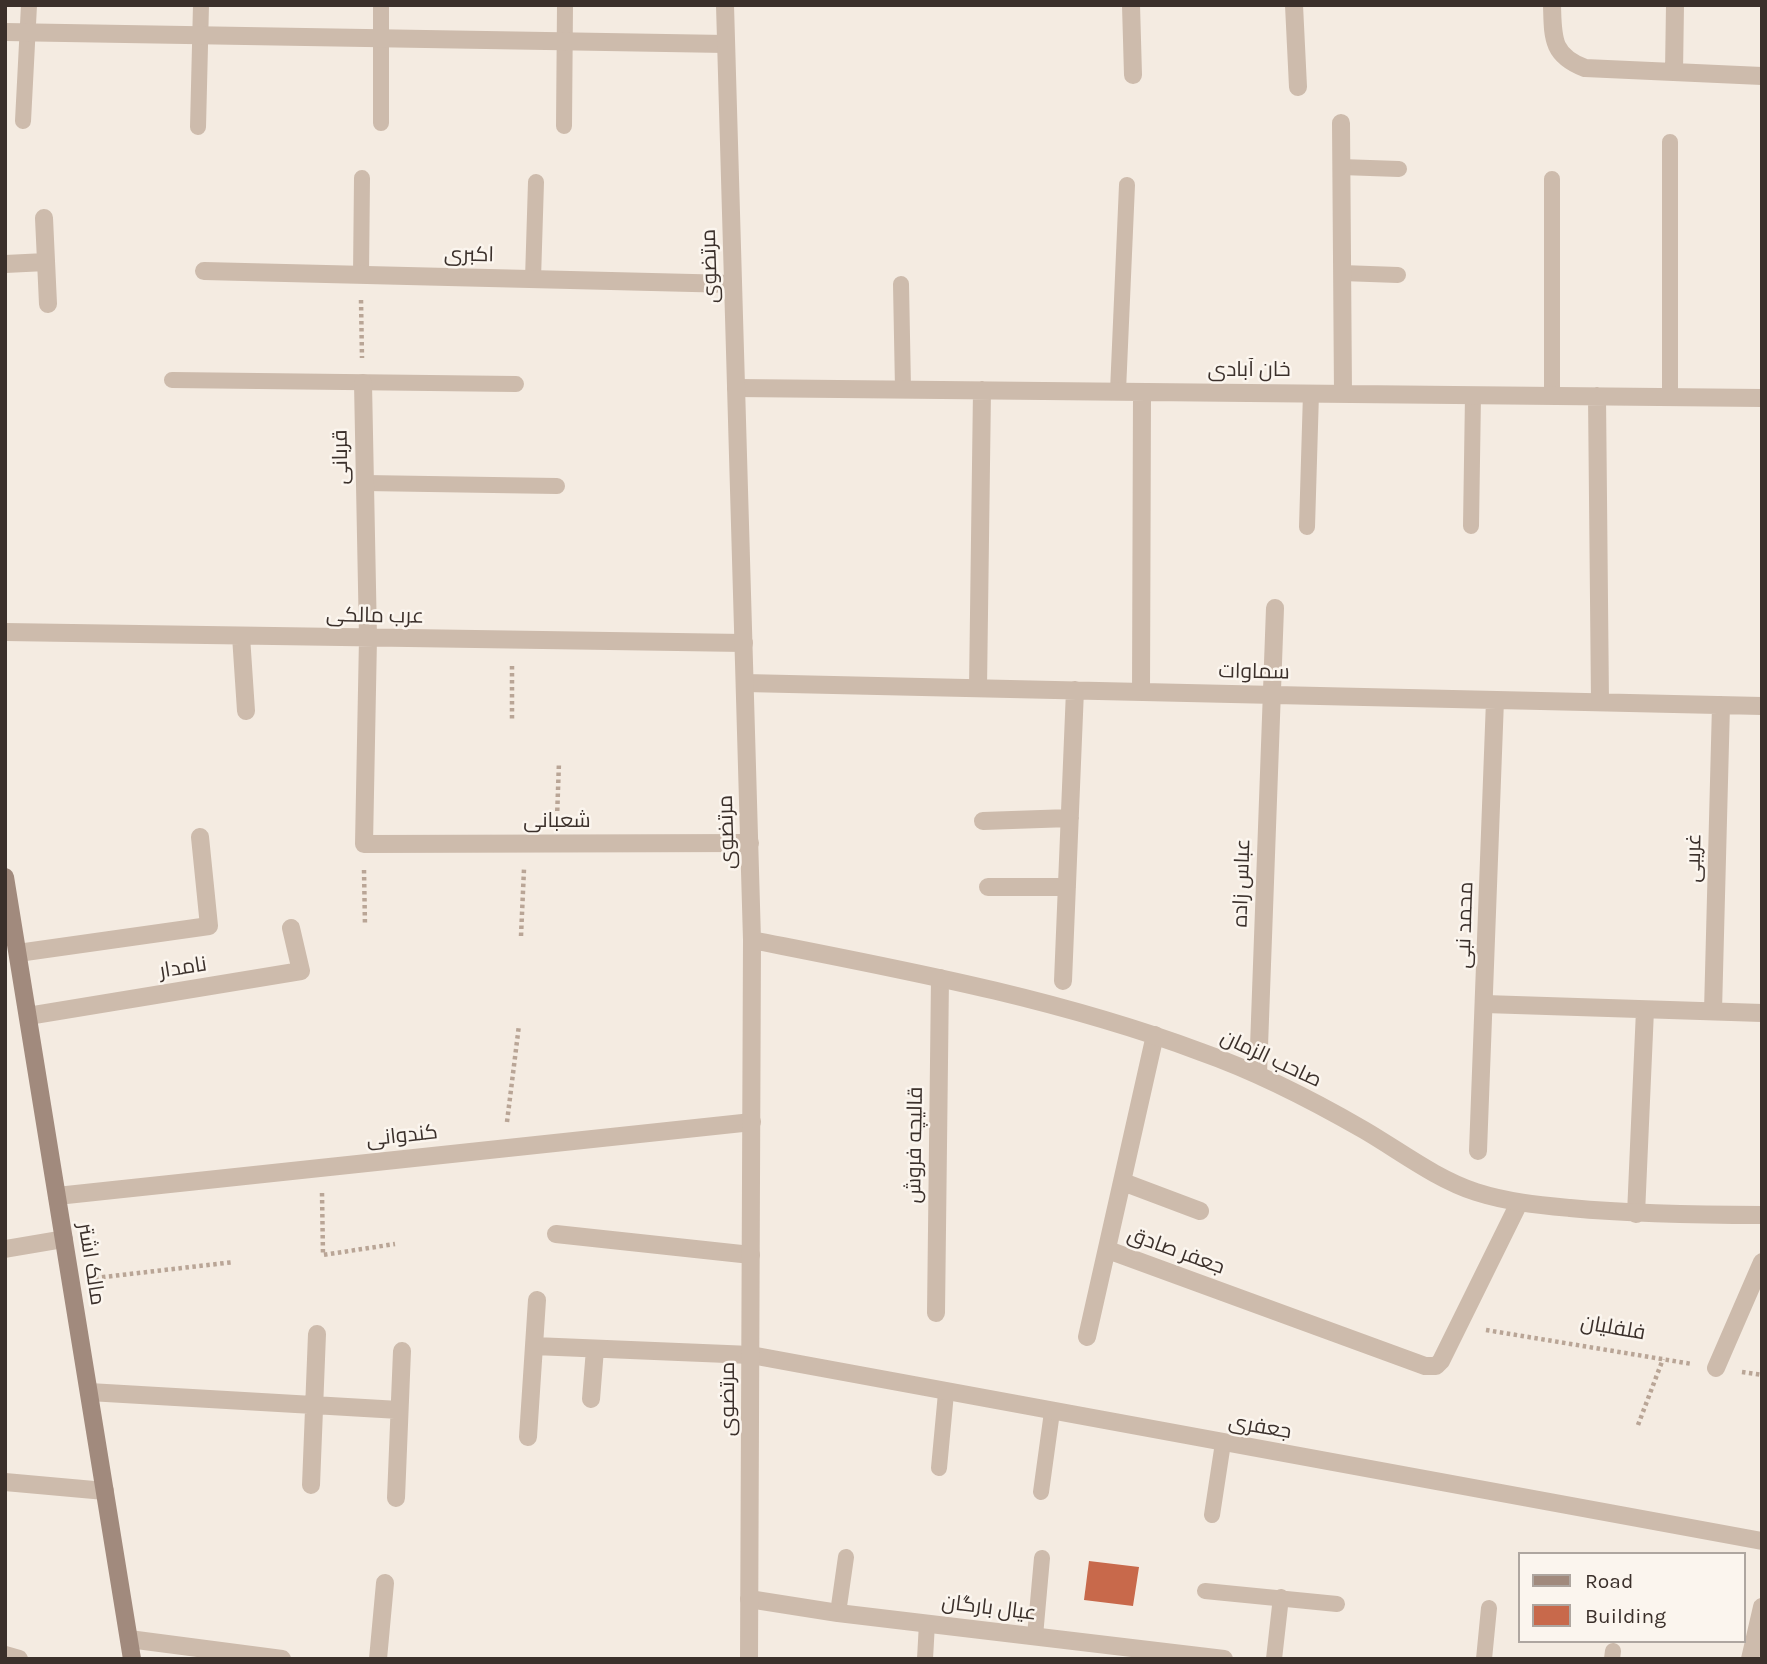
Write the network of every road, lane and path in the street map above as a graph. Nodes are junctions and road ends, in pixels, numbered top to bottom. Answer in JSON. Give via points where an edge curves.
{"nodes":[{"id":1,"x":29,"y":5,"type":"edge"},
{"id":2,"x":201,"y":5,"type":"edge"},
{"id":3,"x":382,"y":5,"type":"edge"},
{"id":4,"x":565,"y":5,"type":"edge"},
{"id":5,"x":725,"y":5,"type":"edge"},
{"id":6,"x":1131,"y":5,"type":"edge"},
{"id":7,"x":1294,"y":5,"type":"edge"},
{"id":8,"x":1552,"y":5,"type":"edge"},
{"id":9,"x":1675,"y":5,"type":"edge"},
{"id":10,"x":5,"y":32,"type":"edge"},
{"id":11,"x":28,"y":32,"type":"junction"},
{"id":12,"x":202,"y":35,"type":"junction"},
{"id":13,"x":382,"y":38,"type":"junction"},
{"id":14,"x":566,"y":43,"type":"junction"},
{"id":15,"x":726,"y":44,"type":"junction"},
{"id":16,"x":1674,"y":72,"type":"junction"},
{"id":17,"x":1133,"y":75,"type":"dead end"},
{"id":18,"x":1762,"y":76,"type":"edge"},
{"id":19,"x":1298,"y":87,"type":"dead end"},
{"id":20,"x":23,"y":121,"type":"dead end"},
{"id":21,"x":381,"y":123,"type":"dead end"},
{"id":22,"x":1341,"y":123,"type":"dead end"},
{"id":23,"x":564,"y":126,"type":"dead end"},
{"id":24,"x":198,"y":127,"type":"dead end"},
{"id":25,"x":1670,"y":142,"type":"dead end"},
{"id":26,"x":1341,"y":167,"type":"junction"},
{"id":27,"x":1399,"y":169,"type":"dead end"},
{"id":28,"x":362,"y":178,"type":"dead end"},
{"id":29,"x":1552,"y":179,"type":"dead end"},
{"id":30,"x":536,"y":182,"type":"dead end"},
{"id":31,"x":1127,"y":185,"type":"dead end"},
{"id":32,"x":44,"y":218,"type":"dead end"},
{"id":33,"x":46,"y":262,"type":"junction"},
{"id":34,"x":5,"y":264,"type":"edge"},
{"id":35,"x":204,"y":271,"type":"dead end"},
{"id":36,"x":1342,"y":273,"type":"junction"},
{"id":37,"x":360,"y":275,"type":"junction"},
{"id":38,"x":1398,"y":275,"type":"dead end"},
{"id":39,"x":533,"y":279,"type":"junction"},
{"id":40,"x":733,"y":284,"type":"junction"},
{"id":41,"x":901,"y":284,"type":"dead end"},
{"id":42,"x":48,"y":304,"type":"dead end"},
{"id":43,"x":172,"y":380,"type":"dead end"},
{"id":44,"x":363,"y":383,"type":"junction"},
{"id":45,"x":516,"y":384,"type":"dead end"},
{"id":46,"x":736,"y":388,"type":"junction"},
{"id":47,"x":903,"y":389,"type":"junction"},
{"id":48,"x":982,"y":390,"type":"junction"},
{"id":49,"x":1118,"y":391,"type":"junction"},
{"id":50,"x":1142,"y":392,"type":"junction"},
{"id":51,"x":1311,"y":393,"type":"junction"},
{"id":52,"x":1343,"y":394,"type":"junction"},
{"id":53,"x":1473,"y":395,"type":"junction"},
{"id":54,"x":1552,"y":395,"type":"junction"},
{"id":55,"x":1597,"y":396,"type":"junction"},
{"id":56,"x":1670,"y":397,"type":"junction"},
{"id":57,"x":1762,"y":398,"type":"edge"},
{"id":58,"x":365,"y":483,"type":"junction"},
{"id":59,"x":557,"y":486,"type":"dead end"},
{"id":60,"x":1471,"y":526,"type":"dead end"},
{"id":61,"x":1307,"y":527,"type":"dead end"},
{"id":62,"x":1275,"y":608,"type":"dead end"},
{"id":63,"x":5,"y":632,"type":"edge"},
{"id":64,"x":241,"y":636,"type":"junction"},
{"id":65,"x":368,"y":638,"type":"junction"},
{"id":66,"x":512,"y":641,"type":"junction"},
{"id":67,"x":744,"y":643,"type":"junction"},
{"id":68,"x":745,"y":683,"type":"junction"},
{"id":69,"x":978,"y":688,"type":"junction"},
{"id":70,"x":1075,"y":690,"type":"junction"},
{"id":71,"x":1141,"y":692,"type":"junction"},
{"id":72,"x":1272,"y":695,"type":"junction"},
{"id":73,"x":1495,"y":700,"type":"junction"},
{"id":74,"x":1600,"y":702,"type":"junction"},
{"id":75,"x":1721,"y":705,"type":"junction"},
{"id":76,"x":1762,"y":706,"type":"edge"},
{"id":77,"x":246,"y":712,"type":"dead end"},
{"id":78,"x":512,"y":722,"type":"dead end"},
{"id":79,"x":559,"y":762,"type":"dead end"},
{"id":80,"x":1070,"y":818,"type":"junction"},
{"id":81,"x":983,"y":821,"type":"dead end"},
{"id":82,"x":200,"y":837,"type":"dead end"},
{"id":83,"x":750,"y":843,"type":"junction"},
{"id":84,"x":364,"y":844,"type":"junction"},
{"id":85,"x":525,"y":844,"type":"junction"},
{"id":86,"x":556,"y":844,"type":"junction"},
{"id":87,"x":5,"y":877,"type":"edge"},
{"id":88,"x":988,"y":887,"type":"dead end"},
{"id":89,"x":1067,"y":887,"type":"junction"},
{"id":90,"x":365,"y":926,"type":"dead end"},
{"id":91,"x":291,"y":928,"type":"dead end"},
{"id":92,"x":521,"y":936,"type":"dead end"},
{"id":93,"x":752,"y":940,"type":"junction"},
{"id":94,"x":14,"y":964,"type":"edge"},
{"id":95,"x":940,"y":978,"type":"junction"},
{"id":96,"x":1063,"y":981,"type":"dead end"},
{"id":97,"x":1485,"y":1004,"type":"junction"},
{"id":98,"x":1645,"y":1010,"type":"junction"},
{"id":99,"x":1713,"y":1012,"type":"junction"},
{"id":100,"x":1762,"y":1013,"type":"edge"},
{"id":101,"x":28,"y":1016,"type":"junction"},
{"id":102,"x":519,"y":1025,"type":"dead end"},
{"id":103,"x":1155,"y":1035,"type":"junction"},
{"id":104,"x":1258,"y":1074,"type":"junction"},
{"id":105,"x":752,"y":1122,"type":"junction"},
{"id":106,"x":503,"y":1148,"type":"junction"},
{"id":107,"x":1478,"y":1151,"type":"dead end"},
{"id":108,"x":321,"y":1167,"type":"junction"},
{"id":109,"x":1123,"y":1182,"type":"junction"},
{"id":110,"x":57,"y":1196,"type":"junction"},
{"id":111,"x":1519,"y":1203,"type":"junction"},
{"id":112,"x":1200,"y":1211,"type":"dead end"},
{"id":113,"x":1636,"y":1214,"type":"junction"},
{"id":114,"x":1762,"y":1215,"type":"edge"},
{"id":115,"x":556,"y":1234,"type":"dead end"},
{"id":116,"x":64,"y":1239,"type":"junction"},
{"id":117,"x":395,"y":1244,"type":"dead end"},
{"id":118,"x":5,"y":1249,"type":"edge"},
{"id":119,"x":1108,"y":1250,"type":"junction"},
{"id":120,"x":751,"y":1255,"type":"junction"},
{"id":121,"x":234,"y":1262,"type":"dead end"},
{"id":122,"x":1762,"y":1262,"type":"edge"},
{"id":123,"x":71,"y":1281,"type":"junction"},
{"id":124,"x":537,"y":1300,"type":"dead end"},
{"id":125,"x":936,"y":1313,"type":"dead end"},
{"id":126,"x":1458,"y":1325,"type":"junction"},
{"id":127,"x":317,"y":1334,"type":"dead end"},
{"id":128,"x":1087,"y":1337,"type":"dead end"},
{"id":129,"x":534,"y":1346,"type":"junction"},
{"id":130,"x":595,"y":1349,"type":"junction"},
{"id":131,"x":402,"y":1351,"type":"dead end"},
{"id":132,"x":751,"y":1356,"type":"junction"},
{"id":133,"x":1663,"y":1359,"type":"junction"},
{"id":134,"x":1716,"y":1368,"type":"junction"},
{"id":135,"x":1762,"y":1375,"type":"edge"},
{"id":136,"x":89,"y":1392,"type":"junction"},
{"id":137,"x":946,"y":1393,"type":"junction"},
{"id":138,"x":591,"y":1399,"type":"dead end"},
{"id":139,"x":314,"y":1405,"type":"junction"},
{"id":140,"x":399,"y":1410,"type":"junction"},
{"id":141,"x":1052,"y":1412,"type":"junction"},
{"id":142,"x":1638,"y":1425,"type":"dead end"},
{"id":143,"x":528,"y":1437,"type":"dead end"},
{"id":144,"x":1223,"y":1443,"type":"junction"},
{"id":145,"x":939,"y":1468,"type":"dead end"},
{"id":146,"x":5,"y":1482,"type":"edge"},
{"id":147,"x":311,"y":1485,"type":"dead end"},
{"id":148,"x":105,"y":1492,"type":"junction"},
{"id":149,"x":1041,"y":1492,"type":"dead end"},
{"id":150,"x":396,"y":1499,"type":"dead end"},
{"id":151,"x":1212,"y":1515,"type":"dead end"},
{"id":152,"x":1762,"y":1541,"type":"edge"},
{"id":153,"x":846,"y":1556,"type":"dead end"},
{"id":154,"x":1042,"y":1558,"type":"dead end"},
{"id":155,"x":385,"y":1583,"type":"dead end"},
{"id":156,"x":1205,"y":1591,"type":"dead end"},
{"id":157,"x":1281,"y":1597,"type":"junction"},
{"id":158,"x":749,"y":1600,"type":"junction"},
{"id":159,"x":1338,"y":1604,"type":"dead end"},
{"id":160,"x":1489,"y":1608,"type":"dead end"},
{"id":161,"x":1762,"y":1608,"type":"edge"},
{"id":162,"x":838,"y":1612,"type":"junction"},
{"id":163,"x":927,"y":1623,"type":"junction"},
{"id":164,"x":1035,"y":1636,"type":"junction"},
{"id":165,"x":129,"y":1639,"type":"junction"},
{"id":166,"x":1156,"y":1655,"type":"edge"},
{"id":167,"x":5,"y":1656,"type":"edge"},
{"id":168,"x":19,"y":1659,"type":"edge"},
{"id":169,"x":132,"y":1659,"type":"edge"},
{"id":170,"x":282,"y":1659,"type":"edge"},
{"id":171,"x":378,"y":1659,"type":"edge"},
{"id":172,"x":749,"y":1659,"type":"edge"},
{"id":173,"x":925,"y":1659,"type":"edge"},
{"id":174,"x":1224,"y":1659,"type":"edge"},
{"id":175,"x":1274,"y":1659,"type":"edge"},
{"id":176,"x":1484,"y":1659,"type":"edge"},
{"id":177,"x":1750,"y":1659,"type":"edge"}],
"edges":[{"from":1,"to":11,"type":"lane"},
{"from":2,"to":12,"type":"lane"},
{"from":3,"to":13,"type":"lane"},
{"from":4,"to":14,"type":"lane"},
{"from":5,"to":15,"type":"street","name":"مرتضوی"},
{"from":6,"to":17,"type":"street"},
{"from":7,"to":19,"type":"street"},
{"from":8,"to":16,"type":"street","via":[[1553,39],[1573,63],[1585,68]]},
{"from":9,"to":16,"type":"street"},
{"from":10,"to":11,"type":"street"},
{"from":11,"to":12,"type":"street"},
{"from":11,"to":20,"type":"lane"},
{"from":12,"to":13,"type":"street"},
{"from":12,"to":24,"type":"lane"},
{"from":13,"to":14,"type":"street"},
{"from":13,"to":21,"type":"lane"},
{"from":14,"to":15,"type":"street"},
{"from":14,"to":23,"type":"lane"},
{"from":15,"to":40,"type":"street","name":"مرتضوی"},
{"from":16,"to":18,"type":"street"},
{"from":22,"to":26,"type":"street"},
{"from":25,"to":56,"type":"lane"},
{"from":26,"to":27,"type":"lane"},
{"from":26,"to":36,"type":"street"},
{"from":28,"to":37,"type":"lane"},
{"from":29,"to":54,"type":"lane"},
{"from":30,"to":39,"type":"lane"},
{"from":31,"to":49,"type":"lane"},
{"from":32,"to":33,"type":"street"},
{"from":33,"to":34,"type":"street"},
{"from":33,"to":42,"type":"street"},
{"from":35,"to":37,"type":"street","name":"اکبری"},
{"from":36,"to":38,"type":"lane"},
{"from":36,"to":52,"type":"street"},
{"from":37,"to":39,"type":"street","name":"اکبری"},
{"from":37,"to":44,"type":"path"},
{"from":39,"to":40,"type":"street","name":"اکبری"},
{"from":40,"to":46,"type":"street","name":"مرتضوی"},
{"from":41,"to":47,"type":"lane"},
{"from":43,"to":44,"type":"lane"},
{"from":44,"to":45,"type":"lane"},
{"from":44,"to":58,"type":"street","name":"قربانی"},
{"from":46,"to":47,"type":"street","name":"خان آبادی"},
{"from":46,"to":67,"type":"street","name":"مرتضوی"},
{"from":47,"to":48,"type":"street","name":"خان آبادی"},
{"from":48,"to":49,"type":"street","name":"خان آبادی"},
{"from":48,"to":69,"type":"street"},
{"from":49,"to":50,"type":"street","name":"خان آبادی"},
{"from":50,"to":51,"type":"street","name":"خان آبادی"},
{"from":50,"to":71,"type":"street"},
{"from":51,"to":52,"type":"street","name":"خان آبادی"},
{"from":51,"to":61,"type":"lane"},
{"from":52,"to":53,"type":"street","name":"خان آبادی"},
{"from":53,"to":54,"type":"street","name":"خان آبادی"},
{"from":53,"to":60,"type":"lane"},
{"from":54,"to":55,"type":"street","name":"خان آبادی"},
{"from":55,"to":56,"type":"street","name":"خان آبادی"},
{"from":55,"to":74,"type":"street"},
{"from":56,"to":57,"type":"street","name":"خان آبادی"},
{"from":58,"to":59,"type":"lane"},
{"from":58,"to":65,"type":"street","name":"قربانی"},
{"from":62,"to":72,"type":"street","name":"عباس زاده"},
{"from":63,"to":64,"type":"street","name":"عرب مالکی"},
{"from":64,"to":65,"type":"street","name":"عرب مالکی"},
{"from":64,"to":77,"type":"street"},
{"from":65,"to":66,"type":"street","name":"عرب مالکی"},
{"from":65,"to":84,"type":"street","name":"قربانی"},
{"from":66,"to":67,"type":"street","name":"عرب مالکی"},
{"from":66,"to":78,"type":"path"},
{"from":67,"to":68,"type":"street","name":"مرتضوی"},
{"from":68,"to":69,"type":"street","name":"سماوات"},
{"from":68,"to":83,"type":"street","name":"مرتضوی"},
{"from":69,"to":70,"type":"street","name":"سماوات"},
{"from":70,"to":71,"type":"street","name":"سماوات"},
{"from":70,"to":80,"type":"street"},
{"from":71,"to":72,"type":"street","name":"سماوات"},
{"from":72,"to":73,"type":"street","name":"سماوات"},
{"from":72,"to":104,"type":"street","name":"عباس زاده"},
{"from":73,"to":74,"type":"street","name":"سماوات"},
{"from":73,"to":97,"type":"street","name":"محمد نبی"},
{"from":74,"to":75,"type":"street","name":"سماوات"},
{"from":75,"to":76,"type":"street","name":"سماوات"},
{"from":75,"to":99,"type":"street","name":"غریبی"},
{"from":79,"to":86,"type":"path"},
{"from":80,"to":81,"type":"street"},
{"from":80,"to":89,"type":"street"},
{"from":82,"to":94,"type":"street","via":[[209,926]]},
{"from":83,"to":86,"type":"street","name":"شعبانی"},
{"from":83,"to":93,"type":"street","name":"مرتضوی"},
{"from":84,"to":85,"type":"street","name":"شعبانی"},
{"from":84,"to":90,"type":"path"},
{"from":85,"to":86,"type":"street","name":"شعبانی"},
{"from":85,"to":92,"type":"path"},
{"from":87,"to":94,"type":"main road","name":"مالک اشتر"},
{"from":88,"to":89,"type":"street"},
{"from":89,"to":96,"type":"street"},
{"from":91,"to":101,"type":"street","name":"نامدار","via":[[301,971]]},
{"from":93,"to":95,"type":"street","name":"صاحب الزمان"},
{"from":93,"to":105,"type":"street","name":"مرتضوی"},
{"from":94,"to":101,"type":"main road","name":"مالک اشتر"},
{"from":95,"to":103,"type":"street","name":"صاحب الزمان"},
{"from":95,"to":125,"type":"street","name":"قالیچه فروش"},
{"from":97,"to":98,"type":"street"},
{"from":97,"to":107,"type":"street","name":"محمد نبی"},
{"from":98,"to":99,"type":"street"},
{"from":98,"to":113,"type":"street"},
{"from":99,"to":100,"type":"street"},
{"from":101,"to":110,"type":"main road","name":"مالک اشتر"},
{"from":102,"to":106,"type":"path"},
{"from":103,"to":104,"type":"street","name":"صاحب الزمان"},
{"from":103,"to":109,"type":"street","name":"جعفر صادق"},
{"from":104,"to":111,"type":"street","name":"صاحب الزمان","via":[[1475,1192]]},
{"from":105,"to":106,"type":"street","name":"کندوانی"},
{"from":105,"to":120,"type":"street","name":"مرتضوی"},
{"from":106,"to":108,"type":"street","name":"کندوانی"},
{"from":108,"to":110,"type":"street","name":"کندوانی"},
{"from":108,"to":117,"type":"path","via":[[323,1255]]},
{"from":109,"to":112,"type":"street"},
{"from":109,"to":119,"type":"street","name":"جعفر صادق"},
{"from":110,"to":116,"type":"main road","name":"مالک اشتر"},
{"from":111,"to":113,"type":"street","name":"صاحب الزمان"},
{"from":111,"to":126,"type":"street"},
{"from":113,"to":114,"type":"street","name":"صاحب الزمان"},
{"from":115,"to":120,"type":"street"},
{"from":116,"to":118,"type":"street"},
{"from":116,"to":123,"type":"main road","name":"مالک اشتر"},
{"from":119,"to":126,"type":"street","name":"جعفر صادق","via":[[1425,1366],[1441,1362]]},
{"from":119,"to":128,"type":"street"},
{"from":120,"to":132,"type":"street","name":"مرتضوی"},
{"from":121,"to":123,"type":"path"},
{"from":122,"to":134,"type":"street"},
{"from":123,"to":136,"type":"main road","name":"مالک اشتر"},
{"from":124,"to":129,"type":"street"},
{"from":126,"to":133,"type":"path","name":"فلفلیان"},
{"from":127,"to":139,"type":"street"},
{"from":129,"to":130,"type":"street","name":"جعفری"},
{"from":129,"to":143,"type":"street"},
{"from":130,"to":132,"type":"street","name":"جعفری"},
{"from":130,"to":138,"type":"street"},
{"from":131,"to":140,"type":"street"},
{"from":132,"to":137,"type":"street","name":"جعفری"},
{"from":132,"to":158,"type":"street","name":"مرتضوی"},
{"from":133,"to":134,"type":"path","name":"فلفلیان"},
{"from":133,"to":142,"type":"path"},
{"from":134,"to":135,"type":"path","name":"فلفلیان"},
{"from":136,"to":139,"type":"street"},
{"from":136,"to":148,"type":"main road","name":"مالک اشتر"},
{"from":137,"to":141,"type":"street","name":"جعفری"},
{"from":137,"to":145,"type":"lane"},
{"from":139,"to":140,"type":"street"},
{"from":139,"to":147,"type":"street"},
{"from":140,"to":150,"type":"street"},
{"from":141,"to":144,"type":"street","name":"جعفری"},
{"from":141,"to":149,"type":"lane"},
{"from":144,"to":151,"type":"lane"},
{"from":144,"to":152,"type":"street","name":"جعفری"},
{"from":146,"to":148,"type":"street"},
{"from":148,"to":165,"type":"main road","name":"مالک اشتر"},
{"from":153,"to":162,"type":"lane"},
{"from":154,"to":164,"type":"lane"},
{"from":155,"to":171,"type":"street"},
{"from":156,"to":157,"type":"lane"},
{"from":157,"to":159,"type":"lane"},
{"from":157,"to":175,"type":"lane"},
{"from":158,"to":162,"type":"street","name":"عیال بارگان"},
{"from":158,"to":172,"type":"street","name":"مرتضوی"},
{"from":160,"to":176,"type":"lane"},
{"from":161,"to":177,"type":"street"},
{"from":162,"to":163,"type":"street","name":"عیال بارگان"},
{"from":163,"to":164,"type":"street","name":"عیال بارگان"},
{"from":163,"to":173,"type":"lane"},
{"from":164,"to":166,"type":"street","name":"عیال بارگان"},
{"from":165,"to":169,"type":"main road","name":"مالک اشتر"},
{"from":165,"to":170,"type":"street"},
{"from":166,"to":174,"type":"street","name":"عیال بارگان"},
{"from":167,"to":168,"type":"street"}]}
